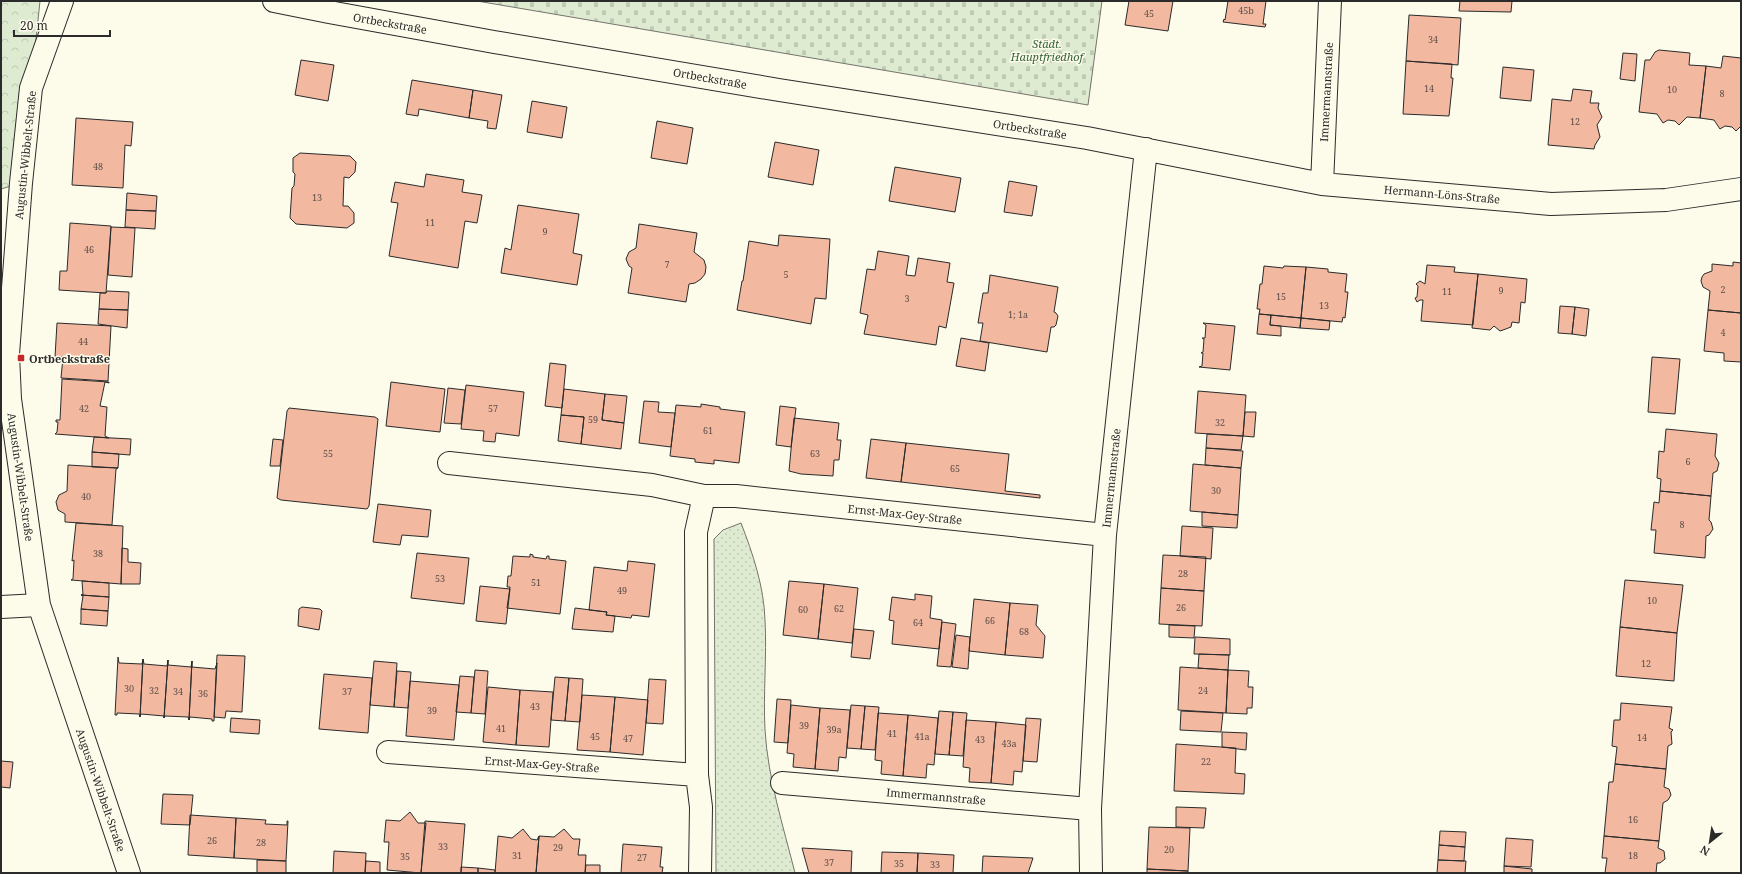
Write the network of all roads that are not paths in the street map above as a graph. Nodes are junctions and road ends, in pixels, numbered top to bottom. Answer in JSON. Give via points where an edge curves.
{"nodes":[{"id":1,"x":62,"y":1,"type":"edge"},
{"id":2,"x":274,"y":1,"type":"edge"},
{"id":3,"x":1330,"y":1,"type":"edge"},
{"id":4,"x":1146,"y":149,"type":"junction"},
{"id":5,"x":1322,"y":184,"type":"junction"},
{"id":6,"x":1741,"y":189,"type":"edge"},
{"id":7,"x":449,"y":463,"type":"dead end"},
{"id":8,"x":704,"y":496,"type":"junction"},
{"id":9,"x":1105,"y":535,"type":"junction"},
{"id":10,"x":39,"y":606,"type":"junction"},
{"id":11,"x":1,"y":607,"type":"edge"},
{"id":12,"x":388,"y":752,"type":"dead end"},
{"id":13,"x":697,"y":776,"type":"junction"},
{"id":14,"x":782,"y":783,"type":"dead end"},
{"id":15,"x":1090,"y":809,"type":"junction"},
{"id":16,"x":128,"y":873,"type":"edge"},
{"id":17,"x":700,"y":873,"type":"edge"},
{"id":18,"x":1091,"y":873,"type":"edge"}],
"edges":[{"from":1,"to":10,"type":"street","name":"Augustin-Wibbelt-Straße","via":[[31,88],[8,354],[10,399]]},
{"from":2,"to":4,"type":"street","name":"Ortbeckstraße","via":[[502,43]]},
{"from":3,"to":5,"type":"street","name":"Immermannstraße"},
{"from":4,"to":5,"type":"street","name":"Hermann-Löns-Straße"},
{"from":4,"to":9,"type":"street","name":"Immermannstraße"},
{"from":5,"to":6,"type":"street","name":"Hermann-Löns-Straße","via":[[1551,204],[1666,200]]},
{"from":7,"to":8,"type":"street","name":"Ernst-Max-Gey-Straße","via":[[652,485]]},
{"from":8,"to":9,"type":"street","name":"Ernst-Max-Gey-Straße","via":[[736,496]]},
{"from":8,"to":13,"type":"street","via":[[696,532]]},
{"from":9,"to":15,"type":"street","name":"Immermannstraße"},
{"from":10,"to":11,"type":"street"},
{"from":10,"to":16,"type":"street","name":"Augustin-Wibbelt-Straße"},
{"from":12,"to":13,"type":"street","name":"Ernst-Max-Gey-Straße"},
{"from":13,"to":17,"type":"street","via":[[701,807]]},
{"from":14,"to":15,"type":"street","name":"Immermannstraße"},
{"from":15,"to":18,"type":"street","name":"Immermannstraße"}]}
